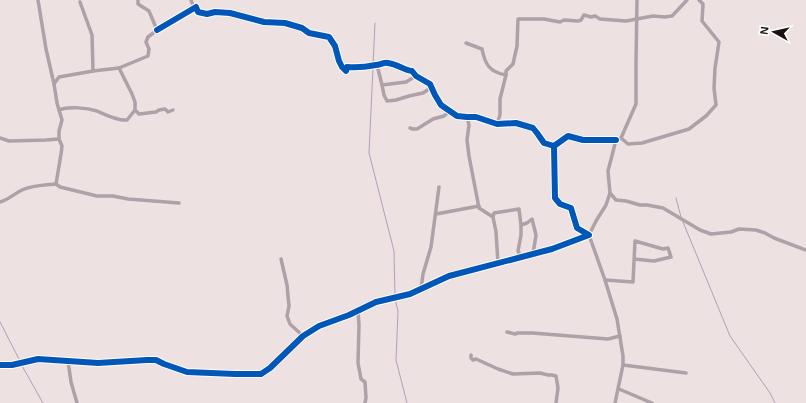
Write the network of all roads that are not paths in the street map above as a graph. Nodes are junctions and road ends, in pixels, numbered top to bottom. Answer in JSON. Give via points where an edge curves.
{"nodes":[{"id":1,"x":38,"y":0,"type":"edge"},
{"id":2,"x":138,"y":0,"type":"edge"},
{"id":3,"x":191,"y":0,"type":"edge"},
{"id":4,"x":637,"y":0,"type":"edge"},
{"id":5,"x":687,"y":0,"type":"edge"},
{"id":6,"x":699,"y":0,"type":"edge"},
{"id":7,"x":80,"y":2,"type":"dead end"},
{"id":8,"x":194,"y":8,"type":"junction"},
{"id":9,"x":637,"y":19,"type":"junction"},
{"id":10,"x":157,"y":30,"type":"junction"},
{"id":11,"x":466,"y":43,"type":"dead end"},
{"id":12,"x":375,"y":65,"type":"junction"},
{"id":13,"x":118,"y":68,"type":"junction"},
{"id":14,"x":93,"y":71,"type":"junction"},
{"id":15,"x":506,"y":75,"type":"junction"},
{"id":16,"x":416,"y":76,"type":"junction"},
{"id":17,"x":54,"y":84,"type":"junction"},
{"id":18,"x":382,"y":85,"type":"junction"},
{"id":19,"x":432,"y":87,"type":"junction"},
{"id":20,"x":59,"y":110,"type":"junction"},
{"id":21,"x":135,"y":110,"type":"junction"},
{"id":22,"x":173,"y":110,"type":"dead end"},
{"id":23,"x":450,"y":111,"type":"junction"},
{"id":24,"x":467,"y":117,"type":"junction"},
{"id":25,"x":497,"y":124,"type":"junction"},
{"id":26,"x":410,"y":128,"type":"dead end"},
{"id":27,"x":0,"y":138,"type":"edge"},
{"id":28,"x":621,"y":138,"type":"junction"},
{"id":29,"x":59,"y":139,"type":"junction"},
{"id":30,"x":616,"y":140,"type":"junction"},
{"id":31,"x":554,"y":146,"type":"junction"},
{"id":32,"x":56,"y":184,"type":"junction"},
{"id":33,"x":439,"y":187,"type":"dead end"},
{"id":34,"x":610,"y":193,"type":"junction"},
{"id":35,"x":0,"y":202,"type":"edge"},
{"id":36,"x":179,"y":203,"type":"dead end"},
{"id":37,"x":479,"y":206,"type":"junction"},
{"id":38,"x":436,"y":214,"type":"junction"},
{"id":39,"x":493,"y":217,"type":"junction"},
{"id":40,"x":521,"y":225,"type":"junction"},
{"id":41,"x":589,"y":235,"type":"junction"},
{"id":42,"x":806,"y":250,"type":"edge"},
{"id":43,"x":533,"y":254,"type":"junction"},
{"id":44,"x":521,"y":257,"type":"junction"},
{"id":45,"x":281,"y":259,"type":"dead end"},
{"id":46,"x":634,"y":259,"type":"junction"},
{"id":47,"x":498,"y":263,"type":"junction"},
{"id":48,"x":605,"y":280,"type":"junction"},
{"id":49,"x":421,"y":289,"type":"junction"},
{"id":50,"x":358,"y":311,"type":"junction"},
{"id":51,"x":507,"y":332,"type":"dead end"},
{"id":52,"x":303,"y":336,"type":"junction"},
{"id":53,"x":620,"y":336,"type":"junction"},
{"id":54,"x":471,"y":355,"type":"dead end"},
{"id":55,"x":68,"y":361,"type":"junction"},
{"id":56,"x":0,"y":365,"type":"edge"},
{"id":57,"x":623,"y":365,"type":"junction"},
{"id":58,"x":686,"y":373,"type":"dead end"},
{"id":59,"x":619,"y":389,"type":"junction"},
{"id":60,"x":77,"y":403,"type":"edge"},
{"id":61,"x":365,"y":403,"type":"edge"},
{"id":62,"x":556,"y":403,"type":"edge"},
{"id":63,"x":615,"y":403,"type":"edge"},
{"id":64,"x":652,"y":403,"type":"edge"}],
"edges":[{"from":1,"to":17,"type":"street"},
{"from":2,"to":10,"type":"street","via":[[138,4],[149,11]]},
{"from":3,"to":8,"type":"street"},
{"from":4,"to":9,"type":"street"},
{"from":5,"to":9,"type":"street","via":[[672,16]]},
{"from":6,"to":28,"type":"street","via":[[703,4],[702,21],[719,42],[714,88],[716,104],[706,116],[689,129],[628,144]]},
{"from":7,"to":14,"type":"street","via":[[92,35]]},
{"from":8,"to":10,"type":"street"},
{"from":8,"to":12,"type":"street","via":[[207,14],[230,13],[264,22],[285,23],[309,33],[329,37],[346,71],[347,66],[357,68]]},
{"from":9,"to":15,"type":"street","via":[[626,21],[584,15],[578,21],[518,19],[517,46],[513,64],[506,71]]},
{"from":9,"to":28,"type":"street","via":[[636,104]]},
{"from":10,"to":13,"type":"street","via":[[146,42],[148,56]]},
{"from":11,"to":15,"type":"street","via":[[482,49],[484,61],[492,70]]},
{"from":12,"to":16,"type":"street","via":[[390,63],[412,71]]},
{"from":12,"to":18,"type":"street"},
{"from":13,"to":14,"type":"street"},
{"from":13,"to":21,"type":"street","via":[[132,94]]},
{"from":14,"to":17,"type":"street","via":[[59,77]]},
{"from":15,"to":25,"type":"street"},
{"from":16,"to":18,"type":"street","via":[[406,82]]},
{"from":16,"to":19,"type":"street"},
{"from":17,"to":20,"type":"street"},
{"from":18,"to":19,"type":"street","via":[[387,101],[423,93]]},
{"from":19,"to":23,"type":"street","via":[[441,105]]},
{"from":20,"to":21,"type":"street","via":[[93,110],[126,121]]},
{"from":20,"to":29,"type":"street","via":[[62,120]]},
{"from":21,"to":22,"type":"street","via":[[139,114]]},
{"from":23,"to":24,"type":"street","via":[[457,116]]},
{"from":23,"to":26,"type":"street","via":[[417,129]]},
{"from":24,"to":25,"type":"street","via":[[476,117]]},
{"from":24,"to":37,"type":"street","via":[[469,156]]},
{"from":25,"to":31,"type":"street","via":[[516,123],[533,128],[544,143]]},
{"from":27,"to":29,"type":"street","via":[[9,141]]},
{"from":28,"to":30,"type":"street"},
{"from":29,"to":32,"type":"street","via":[[62,154]]},
{"from":30,"to":31,"type":"street","via":[[583,140],[568,136]]},
{"from":30,"to":34,"type":"street","via":[[608,171]]},
{"from":31,"to":41,"type":"street","via":[[556,198],[560,204],[571,208],[577,228]]},
{"from":32,"to":35,"type":"street","via":[[30,186]]},
{"from":32,"to":36,"type":"street","via":[[97,196]]},
{"from":33,"to":38,"type":"street"},
{"from":34,"to":41,"type":"street"},
{"from":34,"to":42,"type":"street","via":[[616,200],[664,208],[711,234],[739,229],[756,230]]},
{"from":37,"to":38,"type":"street"},
{"from":37,"to":39,"type":"street"},
{"from":38,"to":49,"type":"street"},
{"from":39,"to":40,"type":"street","via":[[494,213],[519,209]]},
{"from":39,"to":47,"type":"street"},
{"from":40,"to":43,"type":"street","via":[[532,219],[536,235]]},
{"from":40,"to":44,"type":"street","via":[[518,251]]},
{"from":41,"to":43,"type":"street"},
{"from":41,"to":48,"type":"street"},
{"from":43,"to":44,"type":"street"},
{"from":44,"to":47,"type":"street"},
{"from":45,"to":52,"type":"street","via":[[287,285],[287,316],[290,324]]},
{"from":46,"to":46,"type":"street","via":[[635,241],[663,249],[668,248],[670,258],[654,261]]},
{"from":46,"to":48,"type":"street","via":[[633,282]]},
{"from":47,"to":49,"type":"street","via":[[449,276]]},
{"from":48,"to":53,"type":"street"},
{"from":49,"to":50,"type":"street","via":[[376,302]]},
{"from":50,"to":52,"type":"street","via":[[319,326]]},
{"from":50,"to":61,"type":"street","via":[[358,363],[361,379],[365,382]]},
{"from":51,"to":53,"type":"street","via":[[608,339]]},
{"from":52,"to":55,"type":"street","via":[[261,374],[187,372],[156,360],[98,363]]},
{"from":53,"to":57,"type":"street"},
{"from":54,"to":62,"type":"street","via":[[473,360],[513,374],[540,373],[556,376]]},
{"from":55,"to":56,"type":"street","via":[[38,359]]},
{"from":55,"to":60,"type":"street"},
{"from":57,"to":58,"type":"street"},
{"from":57,"to":59,"type":"street"},
{"from":59,"to":63,"type":"street"},
{"from":59,"to":64,"type":"street"}]}
